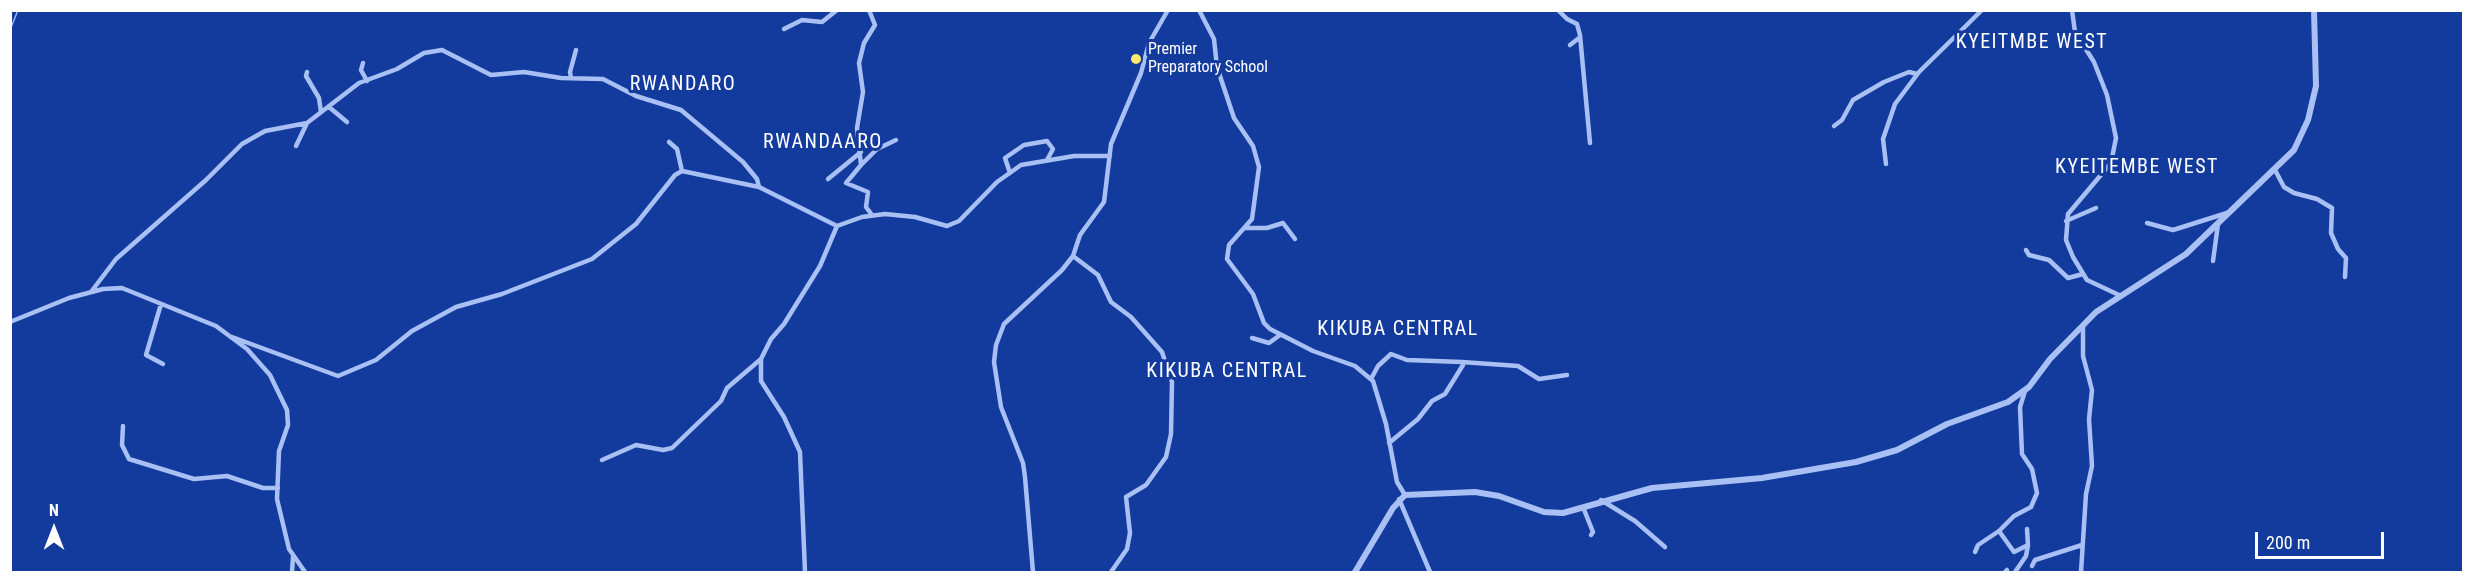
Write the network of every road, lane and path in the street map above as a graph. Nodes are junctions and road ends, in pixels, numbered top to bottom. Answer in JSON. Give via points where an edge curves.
{"nodes":[{"id":1,"x":837,"y":10,"type":"edge"},
{"id":2,"x":869,"y":10,"type":"edge"},
{"id":3,"x":1168,"y":10,"type":"edge"},
{"id":4,"x":1199,"y":10,"type":"edge"},
{"id":5,"x":1558,"y":10,"type":"edge"},
{"id":6,"x":1982,"y":10,"type":"edge"},
{"id":7,"x":2072,"y":10,"type":"edge"},
{"id":8,"x":2314,"y":10,"type":"edge"},
{"id":9,"x":784,"y":28,"type":"dead end"},
{"id":10,"x":1580,"y":35,"type":"junction"},
{"id":11,"x":1570,"y":45,"type":"dead end"},
{"id":12,"x":576,"y":50,"type":"dead end"},
{"id":13,"x":363,"y":63,"type":"dead end"},
{"id":14,"x":307,"y":72,"type":"dead end"},
{"id":15,"x":1917,"y":74,"type":"junction"},
{"id":16,"x":571,"y":78,"type":"junction"},
{"id":17,"x":367,"y":81,"type":"junction"},
{"id":18,"x":329,"y":106,"type":"junction"},
{"id":19,"x":321,"y":112,"type":"junction"},
{"id":20,"x":347,"y":122,"type":"dead end"},
{"id":21,"x":307,"y":123,"type":"junction"},
{"id":22,"x":1834,"y":126,"type":"dead end"},
{"id":23,"x":896,"y":140,"type":"dead end"},
{"id":24,"x":669,"y":142,"type":"dead end"},
{"id":25,"x":1590,"y":143,"type":"dead end"},
{"id":26,"x":296,"y":146,"type":"dead end"},
{"id":27,"x":861,"y":152,"type":"junction"},
{"id":28,"x":1110,"y":156,"type":"junction"},
{"id":29,"x":1047,"y":160,"type":"junction"},
{"id":30,"x":1886,"y":164,"type":"dead end"},
{"id":31,"x":861,"y":165,"type":"junction"},
{"id":32,"x":2275,"y":170,"type":"junction"},
{"id":33,"x":682,"y":171,"type":"junction"},
{"id":34,"x":1010,"y":172,"type":"junction"},
{"id":35,"x":828,"y":179,"type":"dead end"},
{"id":36,"x":759,"y":187,"type":"junction"},
{"id":37,"x":2096,"y":208,"type":"dead end"},
{"id":38,"x":2234,"y":208,"type":"junction"},
{"id":39,"x":872,"y":215,"type":"junction"},
{"id":40,"x":2066,"y":221,"type":"junction"},
{"id":41,"x":2147,"y":223,"type":"dead end"},
{"id":42,"x":2218,"y":224,"type":"junction"},
{"id":43,"x":837,"y":226,"type":"junction"},
{"id":44,"x":1246,"y":228,"type":"junction"},
{"id":45,"x":1295,"y":238,"type":"dead end"},
{"id":46,"x":2026,"y":250,"type":"dead end"},
{"id":47,"x":1073,"y":255,"type":"junction"},
{"id":48,"x":2213,"y":261,"type":"dead end"},
{"id":49,"x":2083,"y":274,"type":"junction"},
{"id":50,"x":2345,"y":277,"type":"dead end"},
{"id":51,"x":91,"y":292,"type":"junction"},
{"id":52,"x":2119,"y":295,"type":"junction"},
{"id":53,"x":161,"y":304,"type":"junction"},
{"id":54,"x":10,"y":322,"type":"edge"},
{"id":55,"x":2083,"y":327,"type":"junction"},
{"id":56,"x":1280,"y":334,"type":"junction"},
{"id":57,"x":232,"y":337,"type":"junction"},
{"id":58,"x":1252,"y":338,"type":"dead end"},
{"id":59,"x":760,"y":359,"type":"junction"},
{"id":60,"x":1462,"y":362,"type":"junction"},
{"id":61,"x":164,"y":364,"type":"dead end"},
{"id":62,"x":1567,"y":375,"type":"dead end"},
{"id":63,"x":1371,"y":379,"type":"junction"},
{"id":64,"x":2025,"y":391,"type":"junction"},
{"id":65,"x":123,"y":426,"type":"dead end"},
{"id":66,"x":1389,"y":443,"type":"junction"},
{"id":67,"x":602,"y":460,"type":"dead end"},
{"id":68,"x":279,"y":488,"type":"junction"},
{"id":69,"x":1402,"y":497,"type":"junction"},
{"id":70,"x":1601,"y":500,"type":"junction"},
{"id":71,"x":1583,"y":507,"type":"junction"},
{"id":72,"x":2027,"y":530,"type":"dead end"},
{"id":73,"x":1999,"y":531,"type":"junction"},
{"id":74,"x":1591,"y":535,"type":"dead end"},
{"id":75,"x":2082,"y":544,"type":"junction"},
{"id":76,"x":2028,"y":545,"type":"junction"},
{"id":77,"x":1665,"y":547,"type":"dead end"},
{"id":78,"x":1975,"y":552,"type":"dead end"},
{"id":79,"x":293,"y":557,"type":"junction"},
{"id":80,"x":2032,"y":566,"type":"dead end"},
{"id":81,"x":299,"y":572,"type":"edge"},
{"id":82,"x":805,"y":573,"type":"edge"},
{"id":83,"x":1034,"y":573,"type":"edge"},
{"id":84,"x":1111,"y":573,"type":"edge"},
{"id":85,"x":1355,"y":573,"type":"edge"},
{"id":86,"x":1430,"y":573,"type":"edge"},
{"id":87,"x":2015,"y":573,"type":"edge"},
{"id":88,"x":2081,"y":573,"type":"edge"}],
"edges":[{"from":1,"to":9,"type":"street","via":[[822,22],[802,20]]},
{"from":2,"to":27,"type":"street","via":[[875,22],[859,63],[863,92],[857,128]]},
{"from":3,"to":28,"type":"street","via":[[1149,43]]},
{"from":4,"to":44,"type":"street","via":[[1214,39],[1217,67],[1234,118],[1253,146],[1259,167],[1253,214]]},
{"from":5,"to":10,"type":"street","via":[[1577,24]]},
{"from":6,"to":15,"type":"street"},
{"from":7,"to":40,"type":"street","via":[[2075,32],[2094,62],[2107,95],[2116,138],[2110,163]]},
{"from":8,"to":32,"type":"street","via":[[2317,61],[2313,105],[2294,150]]},
{"from":10,"to":11,"type":"street"},
{"from":10,"to":25,"type":"street"},
{"from":12,"to":16,"type":"street"},
{"from":13,"to":17,"type":"street","via":[[361,70]]},
{"from":14,"to":19,"type":"street"},
{"from":15,"to":22,"type":"street","via":[[1909,72],[1884,82],[1853,100]]},
{"from":15,"to":30,"type":"street","via":[[1895,104],[1886,126],[1882,139]]},
{"from":16,"to":17,"type":"street","via":[[524,72],[496,76],[442,50],[424,53]]},
{"from":16,"to":36,"type":"street","via":[[603,79],[636,96],[681,110],[738,157]]},
{"from":17,"to":18,"type":"street"},
{"from":18,"to":19,"type":"street"},
{"from":18,"to":20,"type":"street"},
{"from":19,"to":21,"type":"street"},
{"from":21,"to":26,"type":"street"},
{"from":21,"to":51,"type":"street","via":[[265,131],[242,144],[116,259]]},
{"from":23,"to":31,"type":"street","via":[[877,149]]},
{"from":24,"to":33,"type":"street","via":[[677,148]]},
{"from":27,"to":31,"type":"street"},
{"from":27,"to":35,"type":"street"},
{"from":28,"to":29,"type":"street"},
{"from":28,"to":47,"type":"street","via":[[1104,202],[1080,236]]},
{"from":29,"to":34,"type":"street","via":[[1021,165]]},
{"from":29,"to":34,"type":"street","via":[[1053,149],[1047,141],[1024,145],[1005,158]]},
{"from":31,"to":39,"type":"street","via":[[846,183],[868,192],[866,207]]},
{"from":32,"to":38,"type":"street"},
{"from":32,"to":50,"type":"street","via":[[2284,188],[2332,208],[2331,233],[2346,258]]},
{"from":33,"to":36,"type":"street"},
{"from":33,"to":57,"type":"street","via":[[636,224],[592,259],[502,294],[456,307],[412,331],[376,360],[338,376]]},
{"from":34,"to":39,"type":"street","via":[[959,221],[947,226],[903,215]]},
{"from":36,"to":43,"type":"street"},
{"from":37,"to":40,"type":"street"},
{"from":38,"to":41,"type":"street","via":[[2184,229]]},
{"from":38,"to":42,"type":"street"},
{"from":39,"to":43,"type":"street"},
{"from":40,"to":49,"type":"street","via":[[2068,247]]},
{"from":42,"to":48,"type":"street"},
{"from":42,"to":52,"type":"street","via":[[2160,273]]},
{"from":43,"to":59,"type":"street","via":[[820,266]]},
{"from":44,"to":45,"type":"street","via":[[1283,223]]},
{"from":44,"to":56,"type":"street","via":[[1229,245],[1227,258],[1253,294],[1264,323]]},
{"from":46,"to":49,"type":"street","via":[[2029,255],[2049,260],[2068,278]]},
{"from":47,"to":83,"type":"street","via":[[1056,278],[1004,324],[994,352],[1001,406],[1023,463]]},
{"from":47,"to":84,"type":"street","via":[[1098,275],[1111,302],[1131,317],[1162,352],[1172,382],[1171,434],[1166,457],[1146,485],[1126,497],[1130,533],[1127,549]]},
{"from":49,"to":52,"type":"street","via":[[2093,284]]},
{"from":51,"to":53,"type":"street","via":[[122,288]]},
{"from":51,"to":54,"type":"street"},
{"from":52,"to":55,"type":"street"},
{"from":53,"to":57,"type":"street","via":[[216,326]]},
{"from":53,"to":61,"type":"street","via":[[146,355]]},
{"from":55,"to":64,"type":"street","via":[[2050,358]]},
{"from":55,"to":75,"type":"street","via":[[2083,356],[2092,390],[2092,466]]},
{"from":56,"to":58,"type":"street","via":[[1269,343]]},
{"from":56,"to":63,"type":"street","via":[[1355,366]]},
{"from":57,"to":68,"type":"street","via":[[270,375],[287,410],[288,425],[279,451]]},
{"from":59,"to":67,"type":"street","via":[[727,388],[721,401],[672,448],[636,445]]},
{"from":59,"to":82,"type":"street","via":[[761,381],[800,452]]},
{"from":60,"to":62,"type":"street","via":[[1518,366],[1539,379]]},
{"from":60,"to":63,"type":"street","via":[[1407,360],[1391,354]]},
{"from":60,"to":66,"type":"street","via":[[1445,394],[1432,400],[1418,419]]},
{"from":63,"to":66,"type":"street"},
{"from":64,"to":70,"type":"street","via":[[2008,402],[1947,423],[1897,450],[1856,462],[1762,478],[1652,488]]},
{"from":64,"to":73,"type":"street","via":[[2020,407],[2022,454],[2032,469],[2037,493],[2031,507]]},
{"from":65,"to":68,"type":"street","via":[[122,445],[129,459],[194,480],[226,476],[263,488]]},
{"from":66,"to":69,"type":"street"},
{"from":68,"to":79,"type":"street","via":[[277,500]]},
{"from":69,"to":71,"type":"street","via":[[1475,492],[1544,512],[1563,513]]},
{"from":69,"to":85,"type":"street"},
{"from":69,"to":86,"type":"street"},
{"from":70,"to":71,"type":"street"},
{"from":70,"to":77,"type":"street","via":[[1635,521]]},
{"from":71,"to":74,"type":"street"},
{"from":72,"to":76,"type":"street"},
{"from":73,"to":76,"type":"street","via":[[2014,552]]},
{"from":73,"to":78,"type":"street","via":[[1978,544]]},
{"from":75,"to":80,"type":"street","via":[[2035,560]]},
{"from":75,"to":88,"type":"street"},
{"from":76,"to":87,"type":"street"},
{"from":79,"to":81,"type":"street"},
{"from":79,"to":81,"type":"street"}]}
